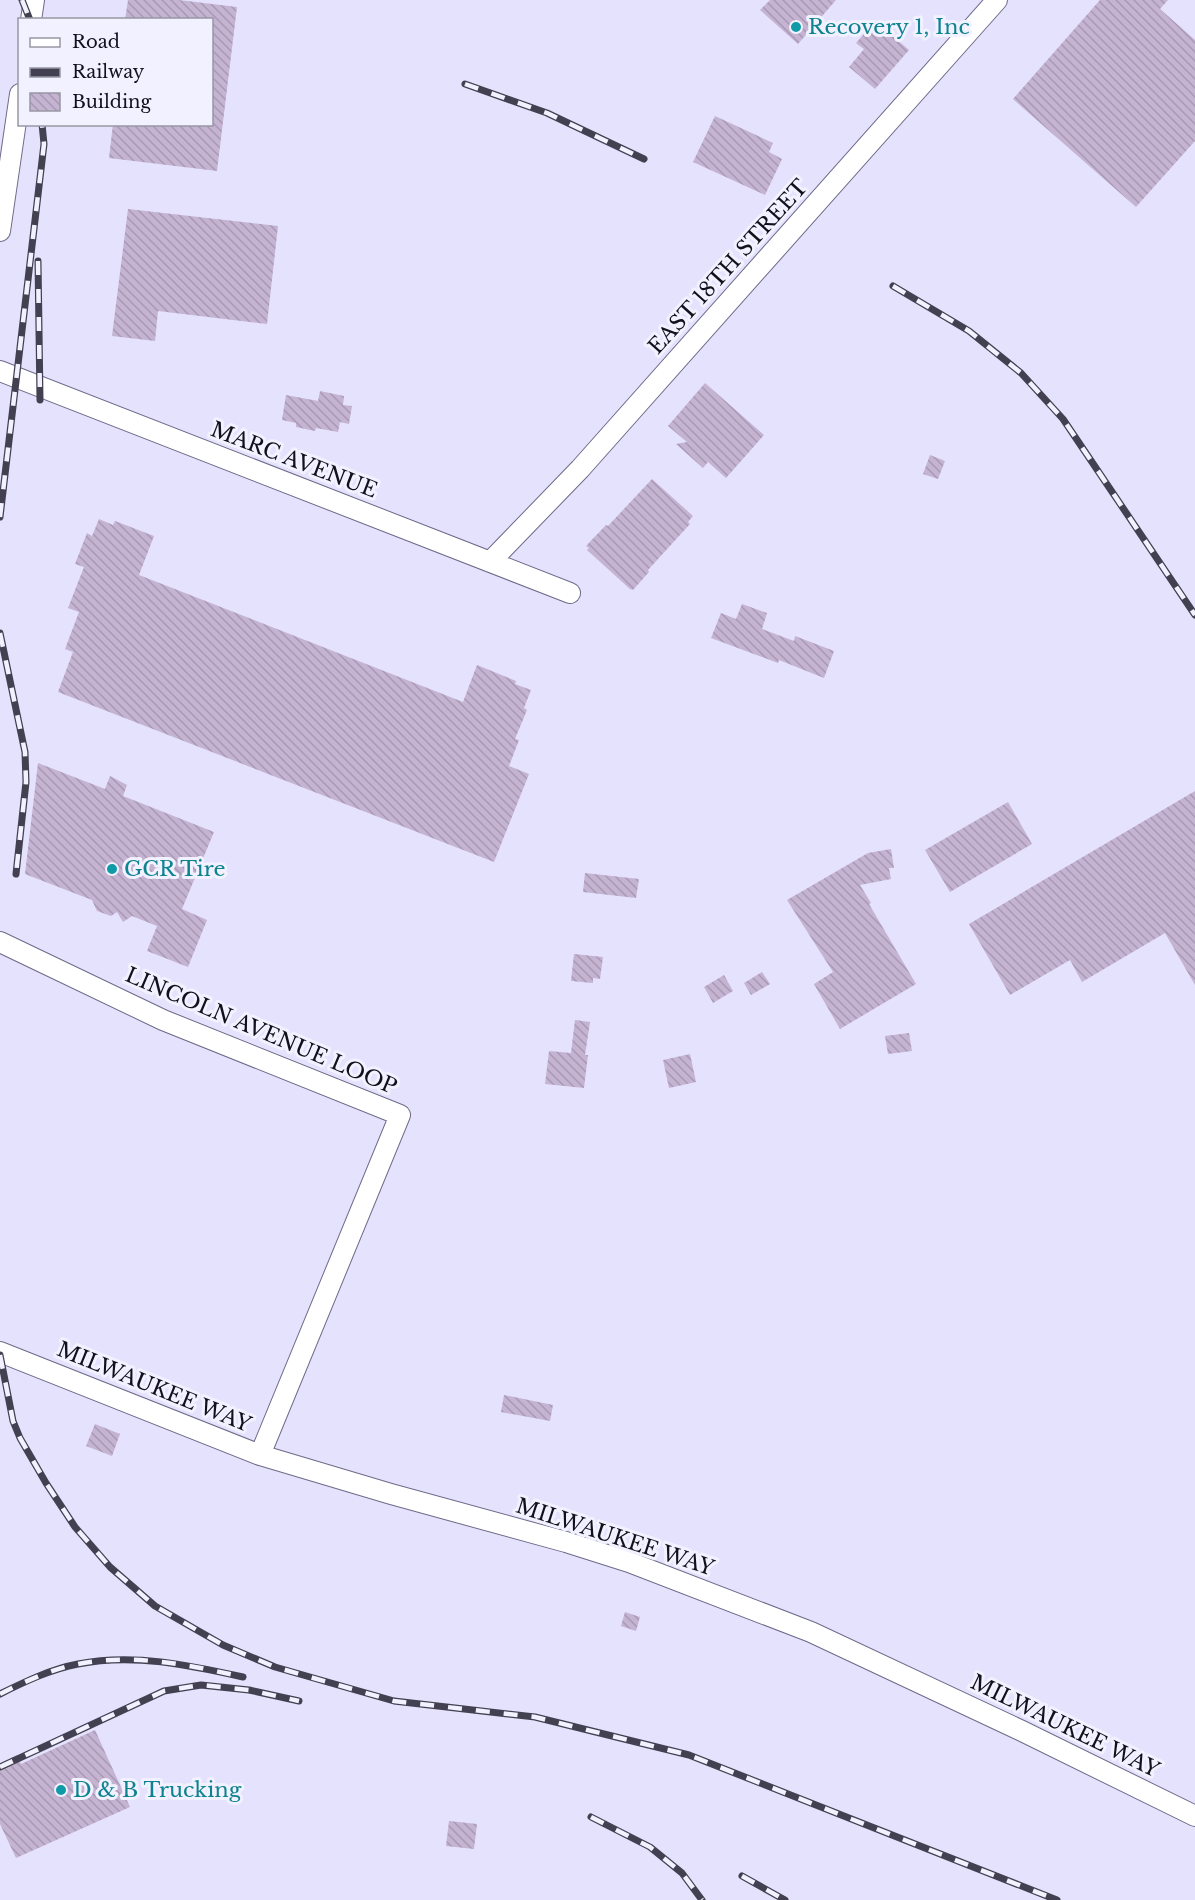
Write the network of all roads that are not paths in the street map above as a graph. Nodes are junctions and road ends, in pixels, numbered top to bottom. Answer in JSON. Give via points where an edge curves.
{"nodes":[{"id":1,"x":34,"y":0,"type":"edge"},
{"id":2,"x":997,"y":0,"type":"edge"},
{"id":3,"x":31,"y":18,"type":"edge"},
{"id":4,"x":18,"y":108,"type":"edge"},
{"id":5,"x":0,"y":231,"type":"edge"},
{"id":6,"x":0,"y":371,"type":"edge"},
{"id":7,"x":490,"y":562,"type":"junction"},
{"id":8,"x":570,"y":593,"type":"dead end"},
{"id":9,"x":0,"y":942,"type":"edge"},
{"id":10,"x":0,"y":1352,"type":"edge"},
{"id":11,"x":260,"y":1455,"type":"junction"},
{"id":12,"x":1195,"y":1816,"type":"edge"}],
"edges":[{"from":1,"to":3,"type":"street"},
{"from":2,"to":7,"type":"street","name":"EAST 18TH STREET","via":[[580,469]]},
{"from":4,"to":5,"type":"street"},
{"from":6,"to":7,"type":"street","name":"MARC AVENUE"},
{"from":7,"to":8,"type":"street","name":"MARC AVENUE"},
{"from":9,"to":11,"type":"street","name":"LINCOLN AVENUE LOOP","via":[[163,1020],[400,1115]]},
{"from":10,"to":11,"type":"street","name":"MILWAUKEE WAY"},
{"from":11,"to":12,"type":"street","name":"MILWAUKEE WAY","via":[[629,1562],[812,1632]]}]}
